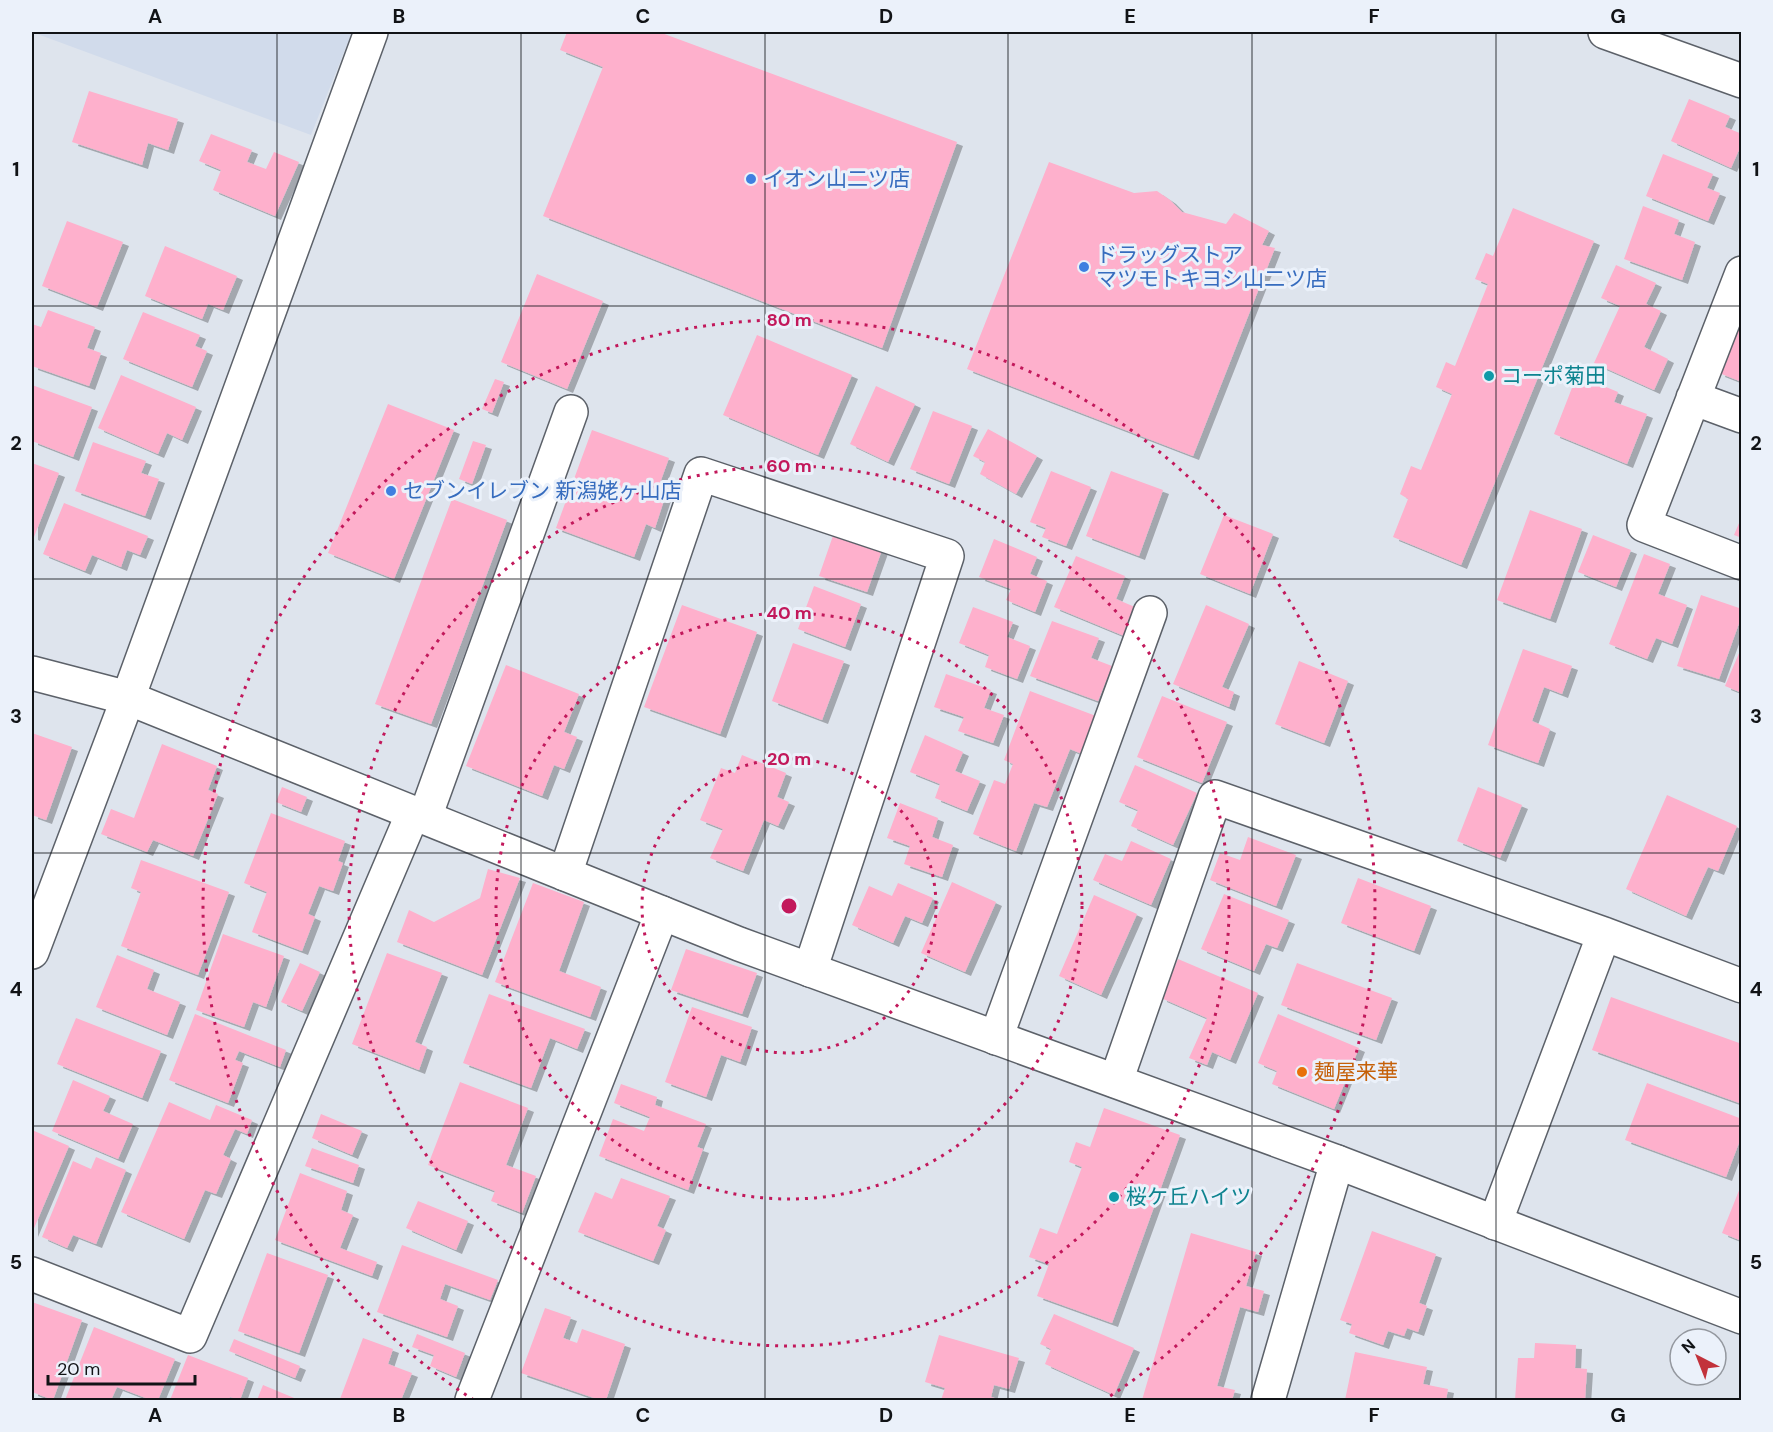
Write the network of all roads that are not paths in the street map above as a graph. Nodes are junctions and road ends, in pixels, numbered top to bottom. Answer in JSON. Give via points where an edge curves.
{"nodes":[{"id":1,"x":371,"y":32,"type":"edge"},
{"id":2,"x":1605,"y":32,"type":"edge"},
{"id":3,"x":1742,"y":81,"type":"edge"},
{"id":4,"x":1742,"y":273,"type":"edge"},
{"id":5,"x":1693,"y":398,"type":"junction"},
{"id":6,"x":571,"y":412,"type":"dead end"},
{"id":7,"x":1742,"y":416,"type":"edge"},
{"id":8,"x":1742,"y":563,"type":"edge"},
{"id":9,"x":1150,"y":613,"type":"dead end"},
{"id":10,"x":32,"y":674,"type":"edge"},
{"id":11,"x":128,"y":698,"type":"junction"},
{"id":12,"x":419,"y":815,"type":"junction"},
{"id":13,"x":565,"y":874,"type":"junction"},
{"id":14,"x":663,"y":913,"type":"junction"},
{"id":15,"x":1604,"y":934,"type":"junction"},
{"id":16,"x":32,"y":952,"type":"edge"},
{"id":17,"x":810,"y":970,"type":"junction"},
{"id":18,"x":1742,"y":986,"type":"edge"},
{"id":19,"x":996,"y":1038,"type":"junction"},
{"id":20,"x":1116,"y":1081,"type":"junction"},
{"id":21,"x":1337,"y":1162,"type":"junction"},
{"id":22,"x":1495,"y":1223,"type":"junction"},
{"id":23,"x":32,"y":1274,"type":"edge"},
{"id":24,"x":1742,"y":1317,"type":"edge"},
{"id":25,"x":472,"y":1401,"type":"edge"},
{"id":26,"x":1268,"y":1401,"type":"edge"}],
"edges":[{"from":1,"to":11,"type":"street"},
{"from":2,"to":3,"type":"street"},
{"from":4,"to":5,"type":"street"},
{"from":5,"to":7,"type":"street"},
{"from":5,"to":8,"type":"street","via":[[1644,525]]},
{"from":6,"to":12,"type":"street"},
{"from":9,"to":19,"type":"street"},
{"from":10,"to":11,"type":"street"},
{"from":11,"to":12,"type":"street"},
{"from":11,"to":16,"type":"street"},
{"from":12,"to":13,"type":"street"},
{"from":12,"to":23,"type":"street","via":[[190,1336]]},
{"from":13,"to":14,"type":"street"},
{"from":13,"to":17,"type":"street","via":[[701,474],[947,556]]},
{"from":14,"to":17,"type":"street"},
{"from":14,"to":25,"type":"street"},
{"from":15,"to":18,"type":"street"},
{"from":15,"to":20,"type":"street","via":[[1215,797]]},
{"from":15,"to":22,"type":"street"},
{"from":17,"to":19,"type":"street"},
{"from":19,"to":20,"type":"street"},
{"from":20,"to":21,"type":"street"},
{"from":21,"to":22,"type":"street"},
{"from":21,"to":26,"type":"street"},
{"from":22,"to":24,"type":"street"}]}
